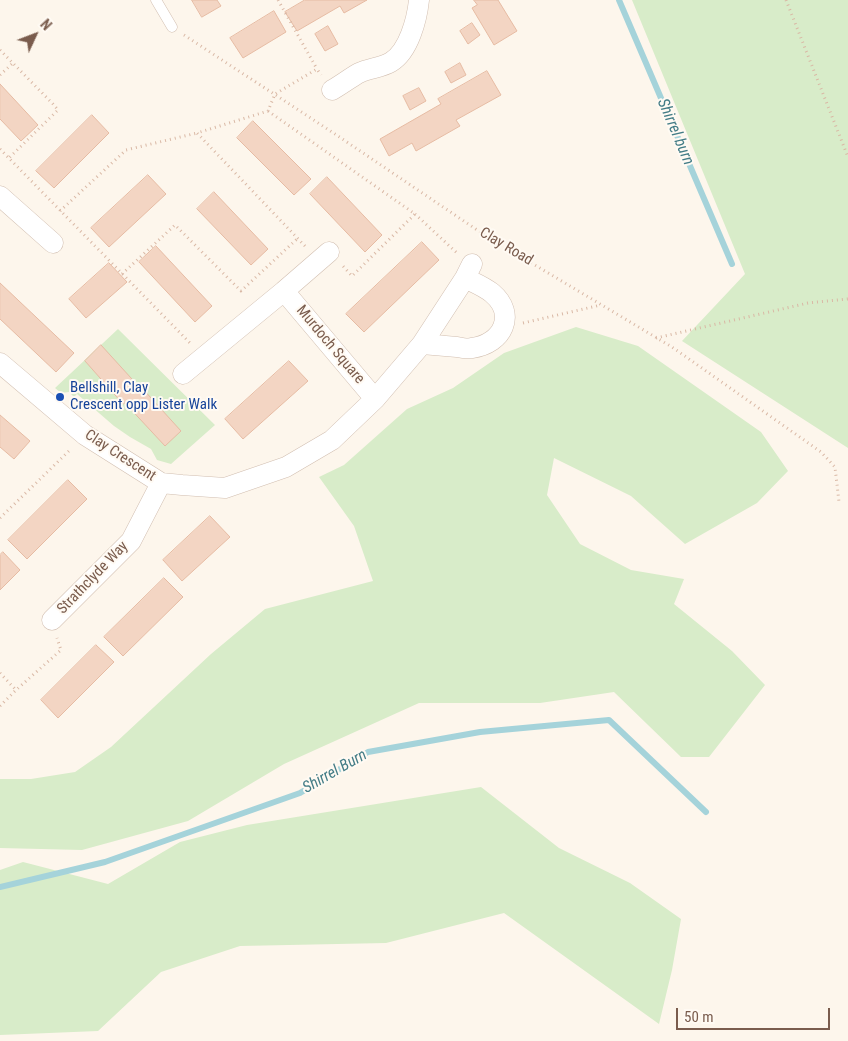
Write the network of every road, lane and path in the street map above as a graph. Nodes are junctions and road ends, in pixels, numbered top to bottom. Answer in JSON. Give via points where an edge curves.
{"nodes":[{"id":1,"x":156,"y":0,"type":"edge"},
{"id":2,"x":278,"y":0,"type":"edge"},
{"id":3,"x":419,"y":0,"type":"edge"},
{"id":4,"x":786,"y":0,"type":"edge"},
{"id":5,"x":172,"y":27,"type":"joint"},
{"id":6,"x":0,"y":50,"type":"edge"},
{"id":7,"x":13,"y":63,"type":"junction"},
{"id":8,"x":317,"y":70,"type":"junction"},
{"id":9,"x":0,"y":75,"type":"edge"},
{"id":10,"x":332,"y":90,"type":"joint"},
{"id":11,"x":275,"y":94,"type":"junction"},
{"id":12,"x":268,"y":110,"type":"junction"},
{"id":13,"x":197,"y":133,"type":"junction"},
{"id":14,"x":0,"y":149,"type":"edge"},
{"id":15,"x":848,"y":156,"type":"edge"},
{"id":16,"x":9,"y":158,"type":"junction"},
{"id":17,"x":0,"y":196,"type":"edge"},
{"id":18,"x":60,"y":210,"type":"junction"},
{"id":19,"x":415,"y":214,"type":"junction"},
{"id":20,"x":298,"y":239,"type":"junction"},
{"id":21,"x":53,"y":243,"type":"dead end"},
{"id":22,"x":324,"y":256,"type":"junction"},
{"id":23,"x":468,"y":271,"type":"junction"},
{"id":24,"x":122,"y":274,"type":"junction"},
{"id":25,"x":284,"y":291,"type":"junction"},
{"id":26,"x":848,"y":299,"type":"edge"},
{"id":27,"x":602,"y":305,"type":"junction"},
{"id":28,"x":503,"y":328,"type":"junction"},
{"id":29,"x":656,"y":338,"type":"junction"},
{"id":30,"x":422,"y":344,"type":"junction"},
{"id":31,"x":204,"y":357,"type":"junction"},
{"id":32,"x":0,"y":363,"type":"edge"},
{"id":33,"x":183,"y":374,"type":"dead end"},
{"id":34,"x":375,"y":399,"type":"junction"},
{"id":35,"x":86,"y":435,"type":"junction"},
{"id":36,"x":161,"y":483,"type":"junction"},
{"id":37,"x":840,"y":502,"type":"dead end"},
{"id":38,"x":0,"y":518,"type":"edge"},
{"id":39,"x":52,"y":620,"type":"joint"},
{"id":40,"x":0,"y":673,"type":"edge"},
{"id":41,"x":16,"y":690,"type":"junction"},
{"id":42,"x":0,"y":706,"type":"edge"}],
"edges":[{"from":1,"to":5,"type":"lane"},
{"from":2,"to":8,"type":"path"},
{"from":3,"to":10,"type":"street","via":[[407,45],[393,61],[360,73]]},
{"from":4,"to":15,"type":"path"},
{"from":5,"to":11,"type":"path","name":"Clay Road"},
{"from":6,"to":7,"type":"path"},
{"from":7,"to":9,"type":"path"},
{"from":7,"to":16,"type":"path","via":[[58,110]]},
{"from":8,"to":10,"type":"path"},
{"from":8,"to":11,"type":"path"},
{"from":11,"to":12,"type":"path"},
{"from":11,"to":27,"type":"path","name":"Clay Road","via":[[483,234]]},
{"from":12,"to":13,"type":"path"},
{"from":12,"to":19,"type":"path"},
{"from":13,"to":18,"type":"path","via":[[126,150]]},
{"from":13,"to":20,"type":"path"},
{"from":14,"to":16,"type":"path"},
{"from":16,"to":18,"type":"path"},
{"from":17,"to":21,"type":"street"},
{"from":18,"to":24,"type":"path"},
{"from":19,"to":22,"type":"path","via":[[352,276]]},
{"from":19,"to":23,"type":"path","via":[[461,258]]},
{"from":20,"to":22,"type":"path"},
{"from":20,"to":24,"type":"path","via":[[241,291],[175,225]]},
{"from":22,"to":25,"type":"street","name":"Murdoch Square"},
{"from":23,"to":28,"type":"street","via":[[505,309]]},
{"from":23,"to":30,"type":"street","name":"Clay Crescent"},
{"from":24,"to":31,"type":"path"},
{"from":25,"to":31,"type":"street","name":"Murdoch Square"},
{"from":25,"to":34,"type":"street","name":"Murdoch Square"},
{"from":26,"to":29,"type":"path","via":[[808,303]]},
{"from":27,"to":28,"type":"path"},
{"from":27,"to":29,"type":"path","name":"Clay Road"},
{"from":28,"to":30,"type":"street","via":[[490,344],[472,348]]},
{"from":29,"to":37,"type":"path","name":"Clay Road","via":[[821,452],[836,467]]},
{"from":30,"to":34,"type":"street","name":"Clay Crescent"},
{"from":31,"to":33,"type":"street","name":"Murdoch Square"},
{"from":32,"to":35,"type":"street","name":"Clay Crescent"},
{"from":34,"to":36,"type":"street","name":"Clay Crescent","via":[[332,440],[286,467],[225,488]]},
{"from":35,"to":36,"type":"street","name":"Clay Crescent"},
{"from":35,"to":38,"type":"path"},
{"from":36,"to":39,"type":"street","name":"Strathclyde Way","via":[[131,541]]},
{"from":39,"to":41,"type":"path","via":[[61,650]]},
{"from":40,"to":41,"type":"path"},
{"from":41,"to":42,"type":"path"}]}
